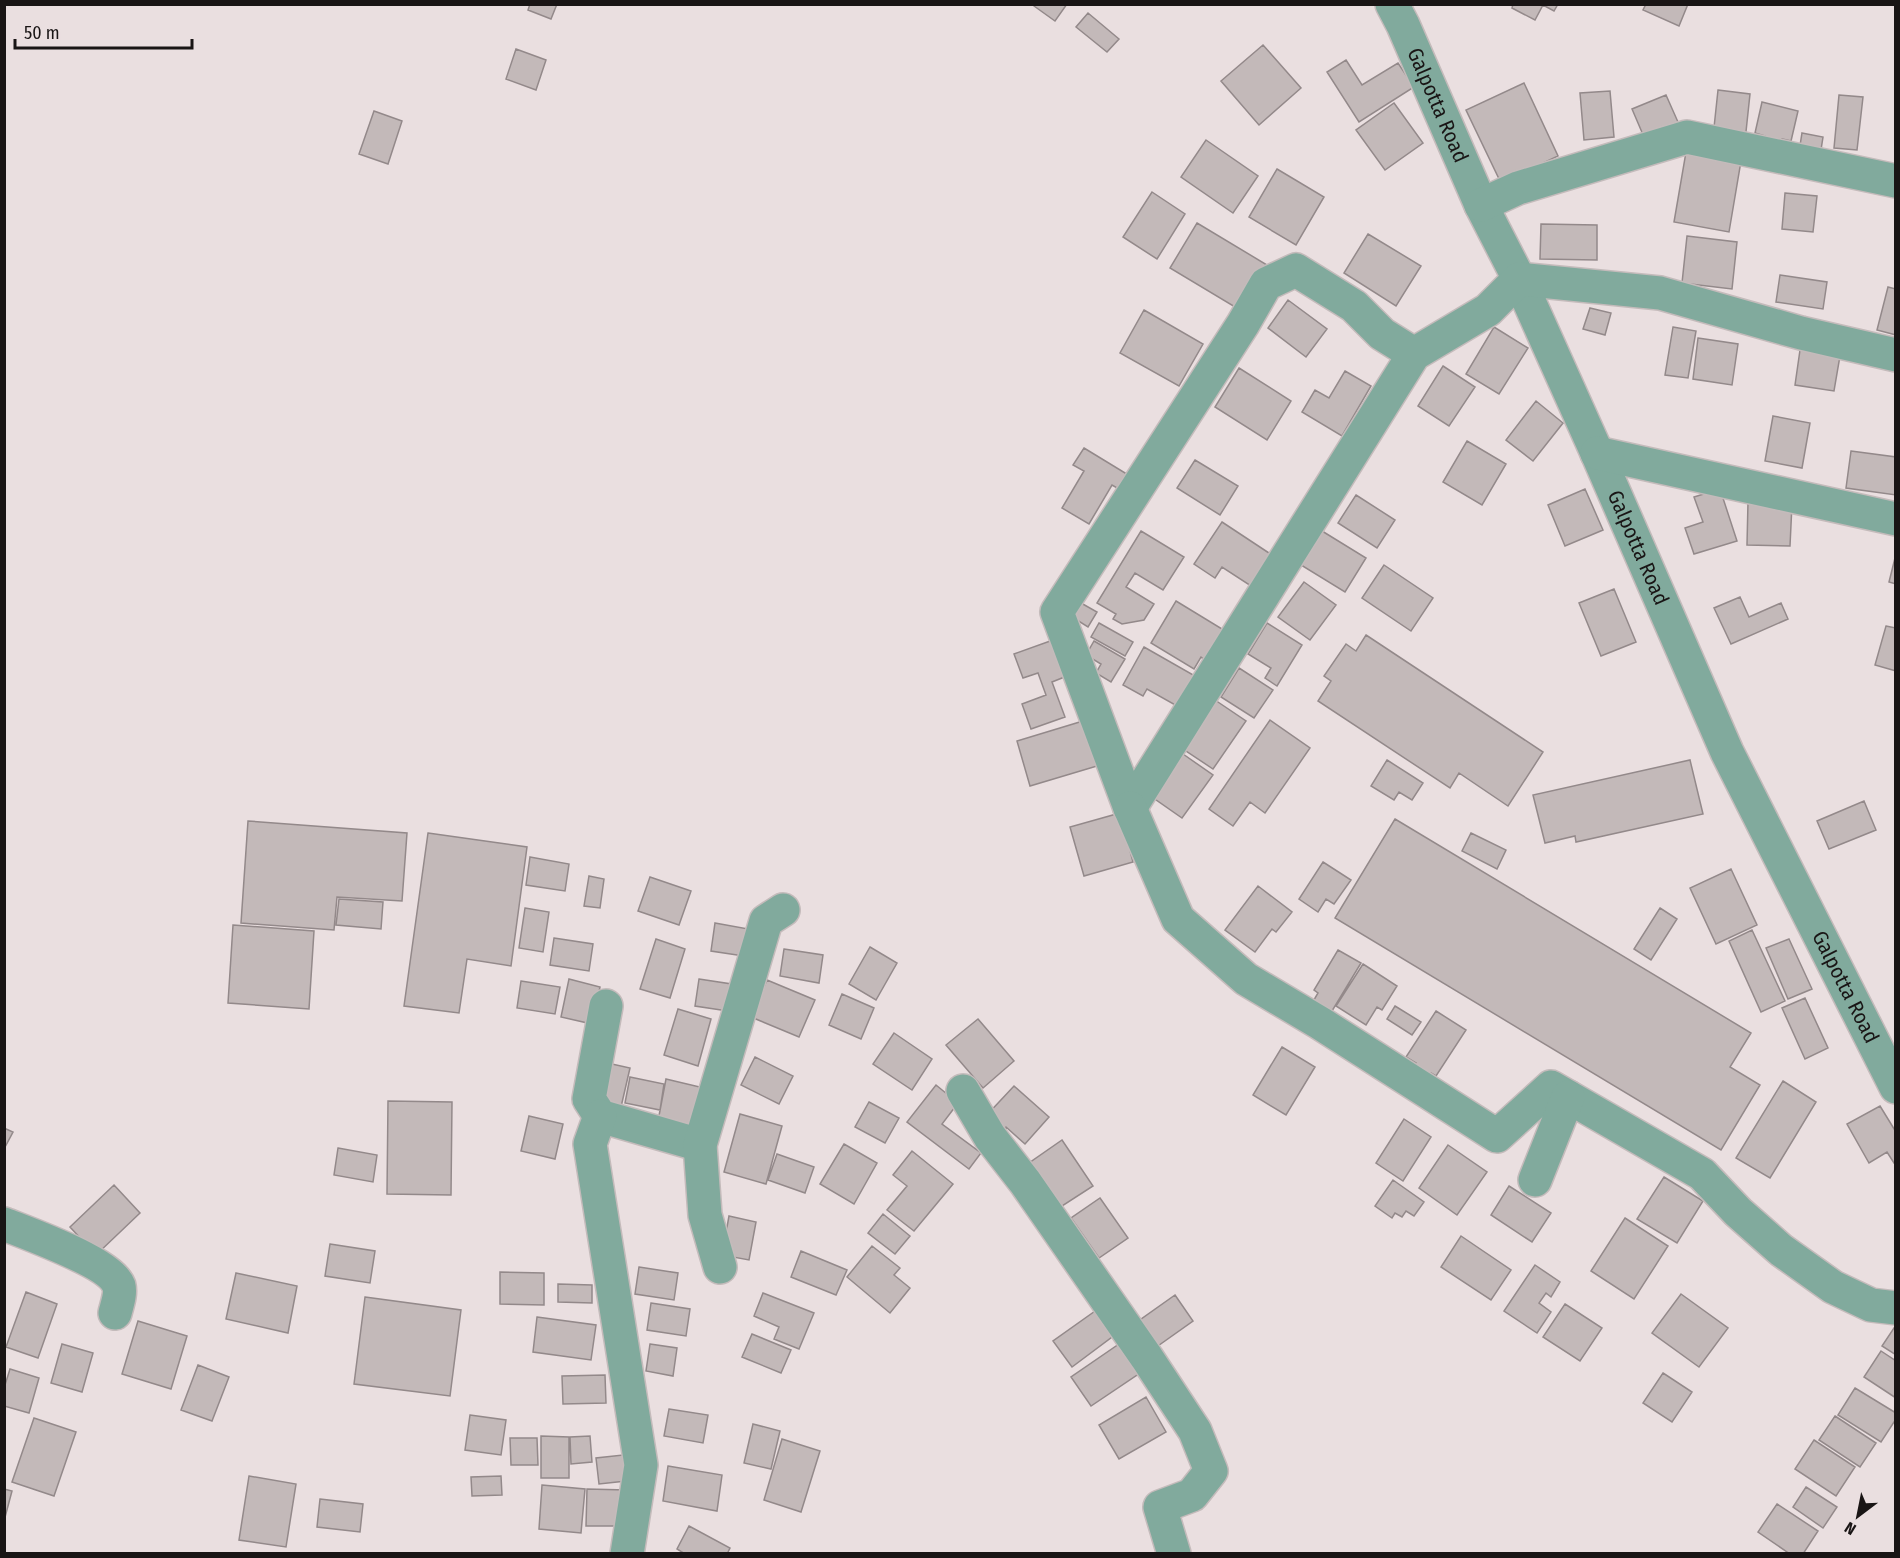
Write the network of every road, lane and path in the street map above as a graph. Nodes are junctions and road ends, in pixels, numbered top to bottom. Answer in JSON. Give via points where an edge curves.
{"nodes":[{"id":1,"x":1398,"y":7,"type":"edge"},
{"id":2,"x":1896,"y":181,"type":"edge"},
{"id":3,"x":1481,"y":205,"type":"junction"},
{"id":4,"x":1519,"y":279,"type":"junction"},
{"id":5,"x":1414,"y":354,"type":"junction"},
{"id":6,"x":1896,"y":355,"type":"edge"},
{"id":7,"x":1597,"y":453,"type":"junction"},
{"id":8,"x":1896,"y":519,"type":"edge"},
{"id":9,"x":1130,"y":808,"type":"junction"},
{"id":10,"x":783,"y":910,"type":"dead end"},
{"id":11,"x":606,"y":1006,"type":"dead end"},
{"id":12,"x":1896,"y":1087,"type":"edge"},
{"id":13,"x":963,"y":1091,"type":"dead end"},
{"id":14,"x":1568,"y":1097,"type":"junction"},
{"id":15,"x":600,"y":1116,"type":"junction"},
{"id":16,"x":700,"y":1145,"type":"junction"},
{"id":17,"x":1535,"y":1180,"type":"dead end"},
{"id":18,"x":4,"y":1224,"type":"edge"},
{"id":19,"x":720,"y":1267,"type":"dead end"},
{"id":20,"x":1896,"y":1308,"type":"edge"},
{"id":21,"x":115,"y":1313,"type":"dead end"},
{"id":22,"x":627,"y":1554,"type":"edge"},
{"id":23,"x":1174,"y":1554,"type":"edge"}],
"edges":[{"from":1,"to":3,"type":"street","name":"Galpotta Road"},
{"from":2,"to":3,"type":"street","via":[[1688,137],[1518,188]]},
{"from":3,"to":4,"type":"street","name":"Galpotta Road"},
{"from":4,"to":5,"type":"street","via":[[1488,310]]},
{"from":4,"to":6,"type":"street","via":[[1660,293]]},
{"from":4,"to":7,"type":"street","name":"Galpotta Road"},
{"from":5,"to":9,"type":"street"},
{"from":5,"to":9,"type":"street","via":[[1382,334],[1354,306],[1296,270],[1266,284],[1057,612]]},
{"from":7,"to":8,"type":"street"},
{"from":7,"to":12,"type":"street","name":"Galpotta Road","via":[[1727,752]]},
{"from":9,"to":14,"type":"street","via":[[1178,920],[1246,979],[1497,1136],[1551,1087]]},
{"from":10,"to":16,"type":"street","via":[[766,921]]},
{"from":11,"to":15,"type":"street","via":[[589,1099]]},
{"from":13,"to":23,"type":"street","via":[[990,1137],[1141,1348],[1194,1431],[1211,1471],[1192,1495],[1160,1507]]},
{"from":14,"to":17,"type":"street"},
{"from":14,"to":20,"type":"street","via":[[1702,1174],[1781,1250],[1833,1287],[1871,1305]]},
{"from":15,"to":16,"type":"street"},
{"from":15,"to":22,"type":"street","via":[[590,1144],[641,1465]]},
{"from":16,"to":19,"type":"street","via":[[705,1215]]},
{"from":18,"to":21,"type":"street","via":[[87,1259],[110,1273],[120,1292]]}]}
